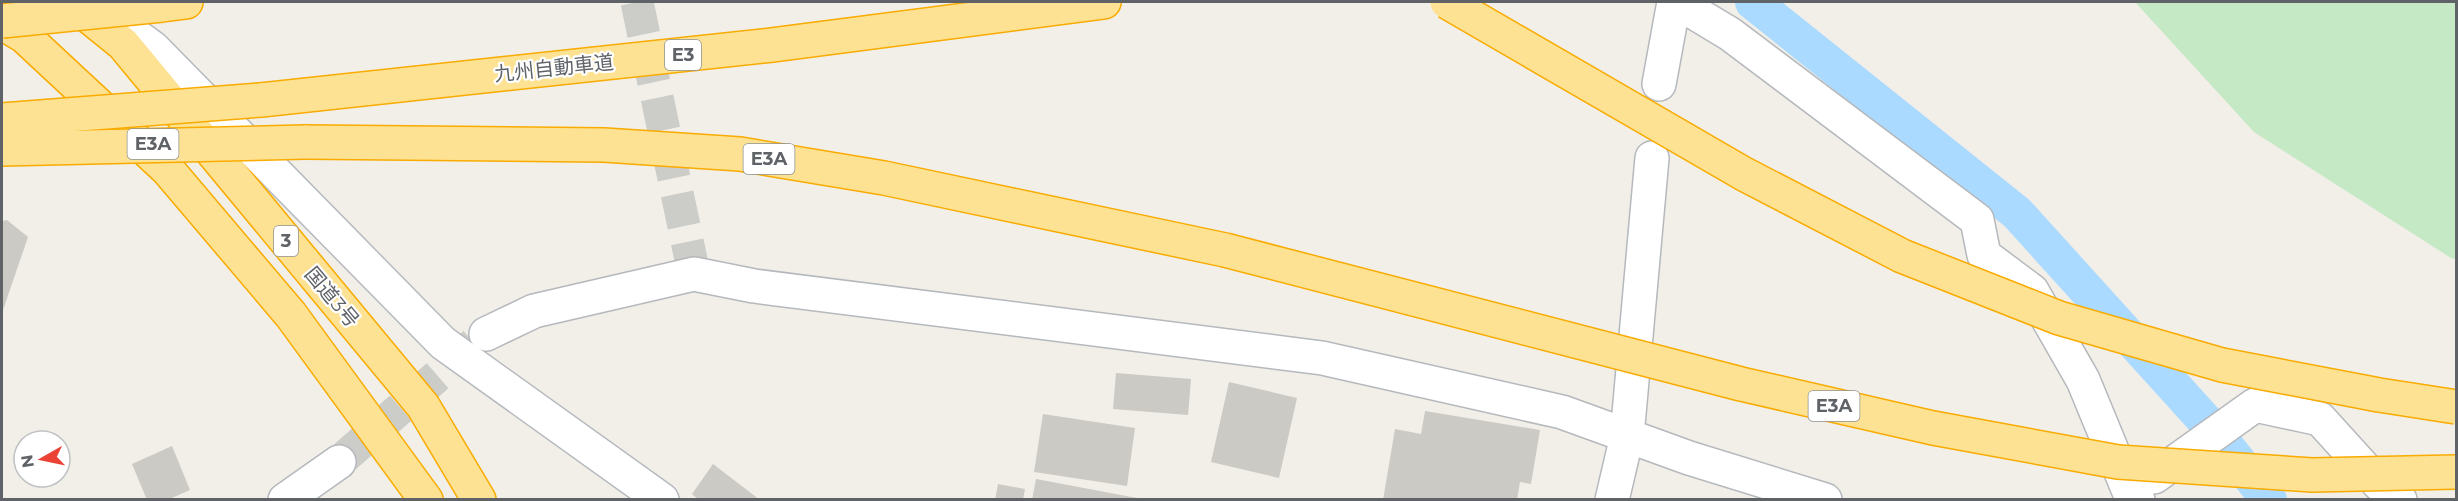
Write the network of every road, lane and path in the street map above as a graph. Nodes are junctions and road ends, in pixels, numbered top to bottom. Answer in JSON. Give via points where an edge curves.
{"nodes":[{"id":1,"x":71,"y":2,"type":"edge"},
{"id":2,"x":90,"y":2,"type":"edge"},
{"id":3,"x":1104,"y":2,"type":"edge"},
{"id":4,"x":1447,"y":2,"type":"edge"},
{"id":5,"x":1676,"y":2,"type":"edge"},
{"id":6,"x":174,"y":3,"type":"edge"},
{"id":7,"x":2,"y":22,"type":"edge"},
{"id":8,"x":1659,"y":84,"type":"dead end"},
{"id":9,"x":2,"y":120,"type":"edge"},
{"id":10,"x":2,"y":149,"type":"edge"},
{"id":11,"x":1652,"y":158,"type":"dead end"},
{"id":12,"x":486,"y":334,"type":"tunnel mouth"},
{"id":13,"x":2457,"y":406,"type":"edge"},
{"id":14,"x":1627,"y":436,"type":"junction"},
{"id":15,"x":339,"y":462,"type":"tunnel mouth"},
{"id":16,"x":2457,"y":472,"type":"edge"},
{"id":17,"x":2130,"y":498,"type":"edge"},
{"id":18,"x":285,"y":500,"type":"edge"},
{"id":19,"x":426,"y":500,"type":"edge"},
{"id":20,"x":479,"y":500,"type":"edge"},
{"id":21,"x":662,"y":500,"type":"edge"},
{"id":22,"x":1612,"y":500,"type":"edge"},
{"id":23,"x":1825,"y":500,"type":"edge"},
{"id":24,"x":2400,"y":500,"type":"edge"}],
"edges":[{"from":1,"to":20,"type":"highway","name":"国道3号","number":"3","via":[[123,45],[423,406]]},
{"from":2,"to":21,"type":"street","via":[[153,48],[444,342]]},
{"from":3,"to":9,"type":"highway","name":"九州自動車道","number":"E3","bridge":true,"via":[[772,45],[261,100]]},
{"from":4,"to":13,"type":"highway","bridge":true,"via":[[1744,174],[1914,261],[2059,318],[2222,365]]},
{"from":5,"to":8,"type":"street"},
{"from":5,"to":17,"type":"street","via":[[1730,34],[1977,220],[1984,255],[2032,291],[2083,380]]},
{"from":6,"to":7,"type":"highway","bridge":true},
{"from":7,"to":19,"type":"highway","number":"3","via":[[24,36],[168,170],[291,315]]},
{"from":10,"to":16,"type":"highway","number":"E3A","bridge":true,"via":[[305,142],[604,145],[740,154],[884,178],[1226,250],[1740,384],[1933,428],[2106,460],[2312,475]]},
{"from":11,"to":14,"type":"street"},
{"from":12,"to":14,"type":"street","via":[[534,311],[694,274],[754,286],[1323,358],[1562,412]]},
{"from":14,"to":22,"type":"street"},
{"from":14,"to":23,"type":"street"},
{"from":15,"to":18,"type":"street"},
{"from":17,"to":24,"type":"street","via":[[2255,405],[2320,419],[2379,484]]}]}
